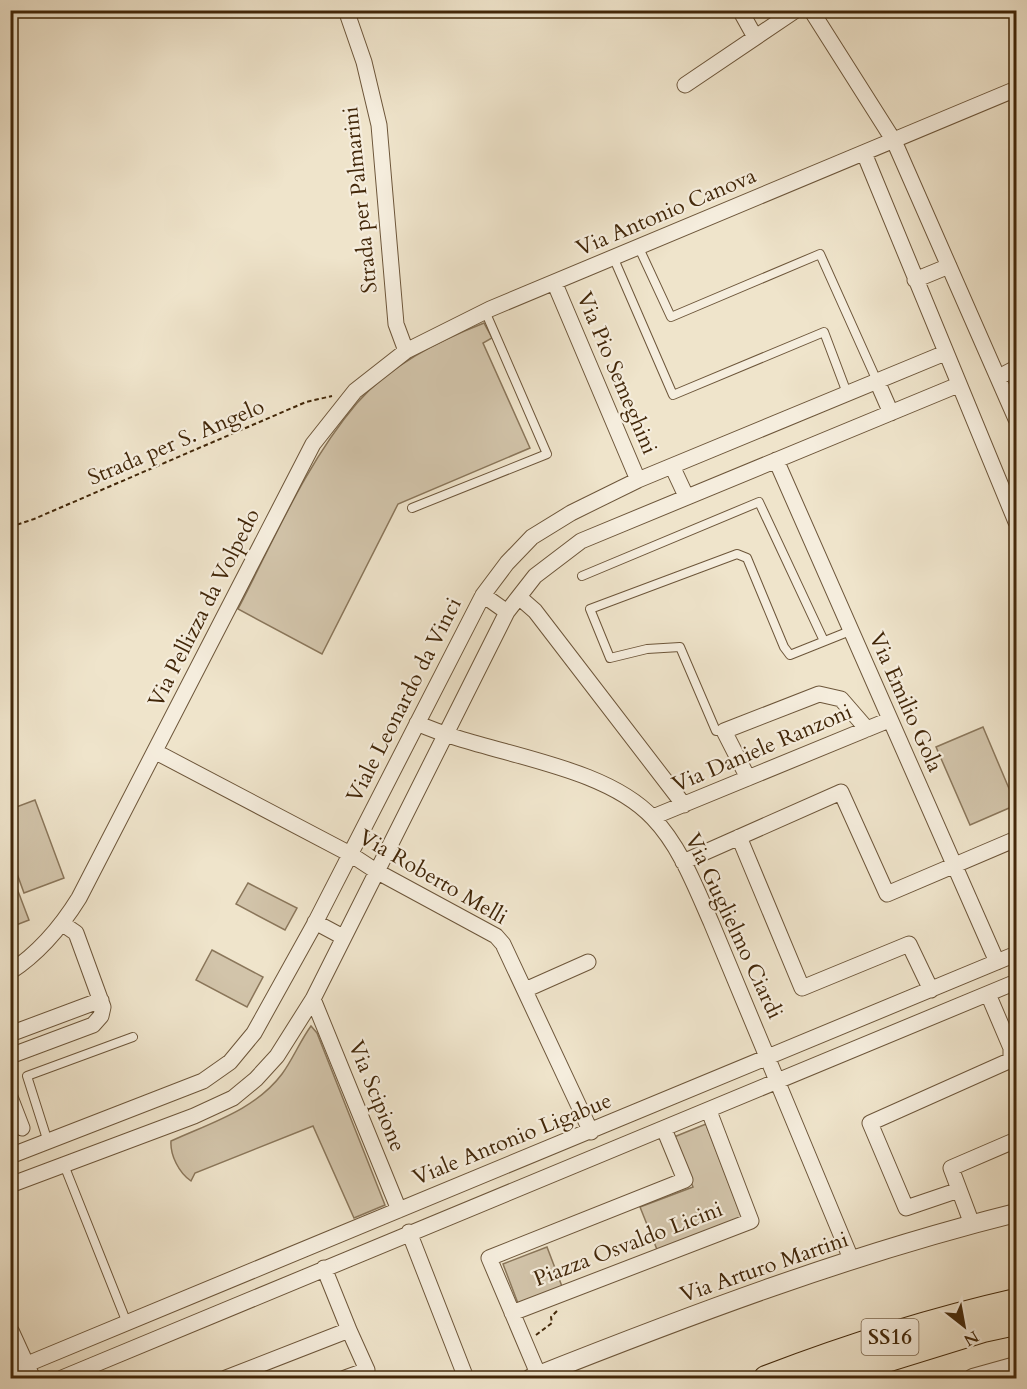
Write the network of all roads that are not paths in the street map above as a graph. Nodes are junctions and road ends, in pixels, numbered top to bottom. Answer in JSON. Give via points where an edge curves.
{"nodes":[{"id":1,"x":346,"y":10,"type":"edge"},
{"id":2,"x":740,"y":10,"type":"edge"},
{"id":3,"x":796,"y":10,"type":"edge"},
{"id":4,"x":811,"y":10,"type":"edge"},
{"id":5,"x":755,"y":37,"type":"junction"},
{"id":6,"x":685,"y":85,"type":"dead end"},
{"id":7,"x":1017,"y":89,"type":"edge"},
{"id":8,"x":894,"y":141,"type":"junction"},
{"id":9,"x":864,"y":153,"type":"junction"},
{"id":10,"x":639,"y":248,"type":"junction"},
{"id":11,"x":614,"y":259,"type":"junction"},
{"id":12,"x":949,"y":266,"type":"junction"},
{"id":13,"x":915,"y":280,"type":"junction"},
{"id":14,"x":555,"y":284,"type":"junction"},
{"id":15,"x":485,"y":311,"type":"junction"},
{"id":16,"x":406,"y":351,"type":"junction"},
{"id":17,"x":945,"y":353,"type":"junction"},
{"id":18,"x":1017,"y":369,"type":"edge"},
{"id":19,"x":999,"y":377,"type":"junction"},
{"id":20,"x":877,"y":381,"type":"junction"},
{"id":21,"x":958,"y":385,"type":"junction"},
{"id":22,"x":848,"y":394,"type":"junction"},
{"id":23,"x":891,"y":413,"type":"junction"},
{"id":24,"x":1017,"y":419,"type":"edge"},
{"id":25,"x":776,"y":460,"type":"junction"},
{"id":26,"x":672,"y":466,"type":"junction"},
{"id":27,"x":638,"y":480,"type":"junction"},
{"id":28,"x":686,"y":496,"type":"junction"},
{"id":29,"x":412,"y":508,"type":"dead end"},
{"id":30,"x":1017,"y":522,"type":"edge"},
{"id":31,"x":582,"y":576,"type":"dead end"},
{"id":32,"x":483,"y":596,"type":"junction"},
{"id":33,"x":519,"y":597,"type":"junction"},
{"id":34,"x":507,"y":612,"type":"junction"},
{"id":35,"x":850,"y":631,"type":"junction"},
{"id":36,"x":824,"y":641,"type":"junction"},
{"id":37,"x":889,"y":720,"type":"junction"},
{"id":38,"x":417,"y":723,"type":"junction"},
{"id":39,"x":867,"y":729,"type":"junction"},
{"id":40,"x":724,"y":731,"type":"junction"},
{"id":41,"x":444,"y":736,"type":"junction"},
{"id":42,"x":156,"y":752,"type":"junction"},
{"id":43,"x":748,"y":778,"type":"junction"},
{"id":44,"x":684,"y":805,"type":"junction"},
{"id":45,"x":653,"y":818,"type":"junction"},
{"id":46,"x":739,"y":837,"type":"junction"},
{"id":47,"x":1017,"y":839,"type":"edge"},
{"id":48,"x":350,"y":854,"type":"junction"},
{"id":49,"x":683,"y":862,"type":"junction"},
{"id":50,"x":954,"y":865,"type":"junction"},
{"id":51,"x":376,"y":871,"type":"junction"},
{"id":52,"x":315,"y":922,"type":"junction"},
{"id":53,"x":63,"y":924,"type":"junction"},
{"id":54,"x":343,"y":937,"type":"junction"},
{"id":55,"x":1017,"y":954,"type":"edge"},
{"id":56,"x":588,"y":962,"type":"dead end"},
{"id":57,"x":997,"y":962,"type":"junction"},
{"id":58,"x":10,"y":972,"type":"edge"},
{"id":59,"x":1017,"y":982,"type":"edge"},
{"id":60,"x":525,"y":990,"type":"junction"},
{"id":61,"x":932,"y":990,"type":"junction"},
{"id":62,"x":988,"y":994,"type":"junction"},
{"id":63,"x":313,"y":999,"type":"junction"},
{"id":64,"x":101,"y":1000,"type":"junction"},
{"id":65,"x":1010,"y":1026,"type":"edge"},
{"id":66,"x":10,"y":1034,"type":"edge"},
{"id":67,"x":133,"y":1037,"type":"dead end"},
{"id":68,"x":10,"y":1056,"type":"edge"},
{"id":69,"x":769,"y":1057,"type":"junction"},
{"id":70,"x":778,"y":1083,"type":"junction"},
{"id":71,"x":10,"y":1096,"type":"edge"},
{"id":72,"x":139,"y":1106,"type":"junction"},
{"id":73,"x":709,"y":1111,"type":"junction"},
{"id":74,"x":22,"y":1128,"type":"dead end"},
{"id":75,"x":664,"y":1129,"type":"junction"},
{"id":76,"x":149,"y":1132,"type":"junction"},
{"id":77,"x":591,"y":1132,"type":"junction"},
{"id":78,"x":1017,"y":1140,"type":"edge"},
{"id":79,"x":48,"y":1142,"type":"junction"},
{"id":80,"x":10,"y":1156,"type":"edge"},
{"id":81,"x":64,"y":1165,"type":"junction"},
{"id":82,"x":10,"y":1185,"type":"edge"},
{"id":83,"x":958,"y":1190,"type":"junction"},
{"id":84,"x":399,"y":1210,"type":"junction"},
{"id":85,"x":1017,"y":1213,"type":"edge"},
{"id":86,"x":972,"y":1224,"type":"junction"},
{"id":87,"x":409,"y":1233,"type":"junction"},
{"id":88,"x":852,"y":1261,"type":"junction"},
{"id":89,"x":324,"y":1268,"type":"junction"},
{"id":90,"x":1017,"y":1301,"type":"edge"},
{"id":91,"x":512,"y":1313,"type":"junction"},
{"id":92,"x":127,"y":1323,"type":"junction"},
{"id":93,"x":1017,"y":1323,"type":"edge"},
{"id":94,"x":349,"y":1330,"type":"junction"},
{"id":95,"x":10,"y":1332,"type":"edge"},
{"id":96,"x":1017,"y":1366,"type":"edge"},
{"id":97,"x":28,"y":1372,"type":"edge"},
{"id":98,"x":535,"y":1377,"type":"edge"},
{"id":99,"x":62,"y":1378,"type":"edge"},
{"id":100,"x":226,"y":1378,"type":"edge"},
{"id":101,"x":345,"y":1378,"type":"edge"},
{"id":102,"x":466,"y":1378,"type":"edge"},
{"id":103,"x":766,"y":1378,"type":"edge"},
{"id":104,"x":828,"y":1378,"type":"edge"},
{"id":105,"x":973,"y":1378,"type":"edge"}],
"edges":[{"from":1,"to":16,"type":"street","name":"Strada per Palmarini","via":[[380,125],[396,324]]},
{"from":2,"to":5,"type":"street"},
{"from":3,"to":5,"type":"street"},
{"from":4,"to":8,"type":"street"},
{"from":5,"to":6,"type":"street"},
{"from":7,"to":8,"type":"street"},
{"from":8,"to":9,"type":"street"},
{"from":8,"to":12,"type":"street"},
{"from":9,"to":10,"type":"street","name":"Via Antonio Canova"},
{"from":9,"to":13,"type":"street"},
{"from":10,"to":11,"type":"street","name":"Via Antonio Canova"},
{"from":10,"to":20,"type":"lane","via":[[671,317],[820,254]]},
{"from":11,"to":14,"type":"street","name":"Via Antonio Canova"},
{"from":11,"to":22,"type":"lane","via":[[673,395],[824,332]]},
{"from":12,"to":13,"type":"street"},
{"from":12,"to":19,"type":"street"},
{"from":13,"to":17,"type":"street"},
{"from":14,"to":15,"type":"street","name":"Via Antonio Canova"},
{"from":14,"to":27,"type":"street","name":"Via Pio Semeghini"},
{"from":15,"to":16,"type":"street","name":"Via Pellizza da Volpedo"},
{"from":15,"to":29,"type":"lane","via":[[547,454]]},
{"from":16,"to":42,"type":"street","name":"Via Pellizza da Volpedo","via":[[355,391],[313,444]]},
{"from":17,"to":20,"type":"street","name":"Viale Leonardo da Vinci"},
{"from":17,"to":21,"type":"street"},
{"from":18,"to":19,"type":"street"},
{"from":19,"to":24,"type":"street"},
{"from":20,"to":22,"type":"street","name":"Viale Leonardo da Vinci"},
{"from":20,"to":23,"type":"street"},
{"from":21,"to":23,"type":"street"},
{"from":21,"to":30,"type":"street"},
{"from":22,"to":26,"type":"street","name":"Viale Leonardo da Vinci"},
{"from":23,"to":25,"type":"street"},
{"from":25,"to":28,"type":"street"},
{"from":25,"to":35,"type":"street","name":"Via Emilio Gola"},
{"from":26,"to":27,"type":"street","name":"Viale Leonardo da Vinci"},
{"from":26,"to":28,"type":"street"},
{"from":27,"to":32,"type":"street","name":"Viale Leonardo da Vinci","via":[[532,537]]},
{"from":28,"to":33,"type":"street","via":[[581,541],[535,576]]},
{"from":31,"to":36,"type":"lane","via":[[759,502]]},
{"from":32,"to":34,"type":"street","name":"Viale Leonardo da Vinci"},
{"from":32,"to":38,"type":"street","name":"Viale Leonardo da Vinci"},
{"from":33,"to":34,"type":"street"},
{"from":33,"to":44,"type":"street","name":"Via Guglielmo Ciardi","via":[[535,611]]},
{"from":34,"to":41,"type":"street"},
{"from":35,"to":36,"type":"lane"},
{"from":35,"to":37,"type":"street","name":"Via Emilio Gola"},
{"from":36,"to":40,"type":"lane","via":[[789,655],[747,558],[737,554],[590,609],[610,658],[647,649],[680,647],[716,732]]},
{"from":37,"to":39,"type":"street","name":"Via Daniele Ranzoni"},
{"from":37,"to":50,"type":"street","name":"Via Emilio Gola"},
{"from":38,"to":41,"type":"street","name":"Via Guglielmo Ciardi"},
{"from":38,"to":48,"type":"street","name":"Viale Leonardo da Vinci"},
{"from":39,"to":40,"type":"street","via":[[842,699],[819,694]]},
{"from":39,"to":43,"type":"street","name":"Via Daniele Ranzoni"},
{"from":40,"to":43,"type":"street"},
{"from":41,"to":45,"type":"street","name":"Via Guglielmo Ciardi","via":[[591,777],[639,804]]},
{"from":41,"to":51,"type":"street"},
{"from":42,"to":48,"type":"street","name":"Via Roberto Melli"},
{"from":42,"to":53,"type":"street","name":"Via Pellizza da Volpedo"},
{"from":43,"to":44,"type":"street","name":"Via Daniele Ranzoni"},
{"from":44,"to":45,"type":"street","name":"Via Daniele Ranzoni"},
{"from":45,"to":49,"type":"street","name":"Via Guglielmo Ciardi"},
{"from":46,"to":49,"type":"street"},
{"from":46,"to":50,"type":"street","via":[[841,792],[887,894]]},
{"from":46,"to":61,"type":"street","via":[[802,988],[909,944]]},
{"from":47,"to":50,"type":"street"},
{"from":48,"to":51,"type":"street","name":"Via Roberto Melli"},
{"from":48,"to":52,"type":"street","name":"Viale Leonardo da Vinci"},
{"from":49,"to":69,"type":"street","name":"Via Guglielmo Ciardi"},
{"from":50,"to":57,"type":"street","name":"Via Emilio Gola"},
{"from":51,"to":54,"type":"street"},
{"from":51,"to":60,"type":"street","name":"Via Roberto Melli","via":[[496,936]]},
{"from":52,"to":54,"type":"street"},
{"from":52,"to":72,"type":"street","name":"Viale Leonardo da Vinci","via":[[242,1051],[203,1081]]},
{"from":53,"to":58,"type":"street","name":"Via Pellizza da Volpedo","via":[[26,962]]},
{"from":53,"to":64,"type":"street","via":[[76,933]]},
{"from":54,"to":63,"type":"street"},
{"from":55,"to":57,"type":"street","name":"Viale Antonio Ligabue"},
{"from":56,"to":60,"type":"street"},
{"from":57,"to":61,"type":"street","name":"Viale Antonio Ligabue"},
{"from":59,"to":62,"type":"street"},
{"from":60,"to":77,"type":"street","name":"Via Roberto Melli"},
{"from":61,"to":69,"type":"street","name":"Viale Antonio Ligabue"},
{"from":62,"to":65,"type":"street"},
{"from":62,"to":70,"type":"street"},
{"from":63,"to":76,"type":"street","via":[[277,1056],[233,1098]]},
{"from":63,"to":84,"type":"street","name":"Via Scipione"},
{"from":64,"to":66,"type":"street"},
{"from":64,"to":68,"type":"street","via":[[101,1016],[93,1025]]},
{"from":65,"to":83,"type":"street","via":[[1011,1060],[870,1123],[906,1208]]},
{"from":67,"to":79,"type":"lane","via":[[27,1076]]},
{"from":69,"to":70,"type":"street","name":"Via Guglielmo Ciardi"},
{"from":69,"to":77,"type":"street","name":"Viale Antonio Ligabue"},
{"from":70,"to":73,"type":"street"},
{"from":70,"to":88,"type":"street","name":"Via Guglielmo Ciardi"},
{"from":71,"to":74,"type":"street"},
{"from":72,"to":76,"type":"street"},
{"from":72,"to":79,"type":"street","name":"Viale Leonardo da Vinci"},
{"from":73,"to":75,"type":"street"},
{"from":73,"to":91,"type":"street","name":"Piazza Osvaldo Licini","via":[[751,1221]]},
{"from":75,"to":87,"type":"street"},
{"from":75,"to":91,"type":"street","name":"Piazza Osvaldo Licini","via":[[685,1180],[489,1258]]},
{"from":76,"to":81,"type":"street"},
{"from":77,"to":84,"type":"street","name":"Viale Antonio Ligabue"},
{"from":78,"to":83,"type":"street","via":[[951,1168]]},
{"from":79,"to":80,"type":"street","name":"Viale Leonardo da Vinci"},
{"from":81,"to":82,"type":"street"},
{"from":81,"to":92,"type":"lane"},
{"from":83,"to":86,"type":"street"},
{"from":84,"to":92,"type":"street","name":"Viale Antonio Ligabue"},
{"from":85,"to":86,"type":"street","name":"Via Arturo Martini"},
{"from":86,"to":88,"type":"street","name":"Via Arturo Martini"},
{"from":87,"to":89,"type":"street"},
{"from":87,"to":102,"type":"street"},
{"from":88,"to":98,"type":"street","name":"Via Arturo Martini","via":[[755,1293]]},
{"from":89,"to":94,"type":"street"},
{"from":89,"to":99,"type":"street"},
{"from":90,"to":103,"type":"highway","number":"SS16","via":[[819,1358]]},
{"from":91,"to":98,"type":"street","name":"Piazza Osvaldo Licini"},
{"from":92,"to":97,"type":"street","name":"Viale Antonio Ligabue"},
{"from":93,"to":104,"type":"highway","number":"SS16"},
{"from":94,"to":100,"type":"street"},
{"from":94,"to":101,"type":"street","via":[[367,1370]]},
{"from":95,"to":97,"type":"street"},
{"from":96,"to":105,"type":"street"}]}
